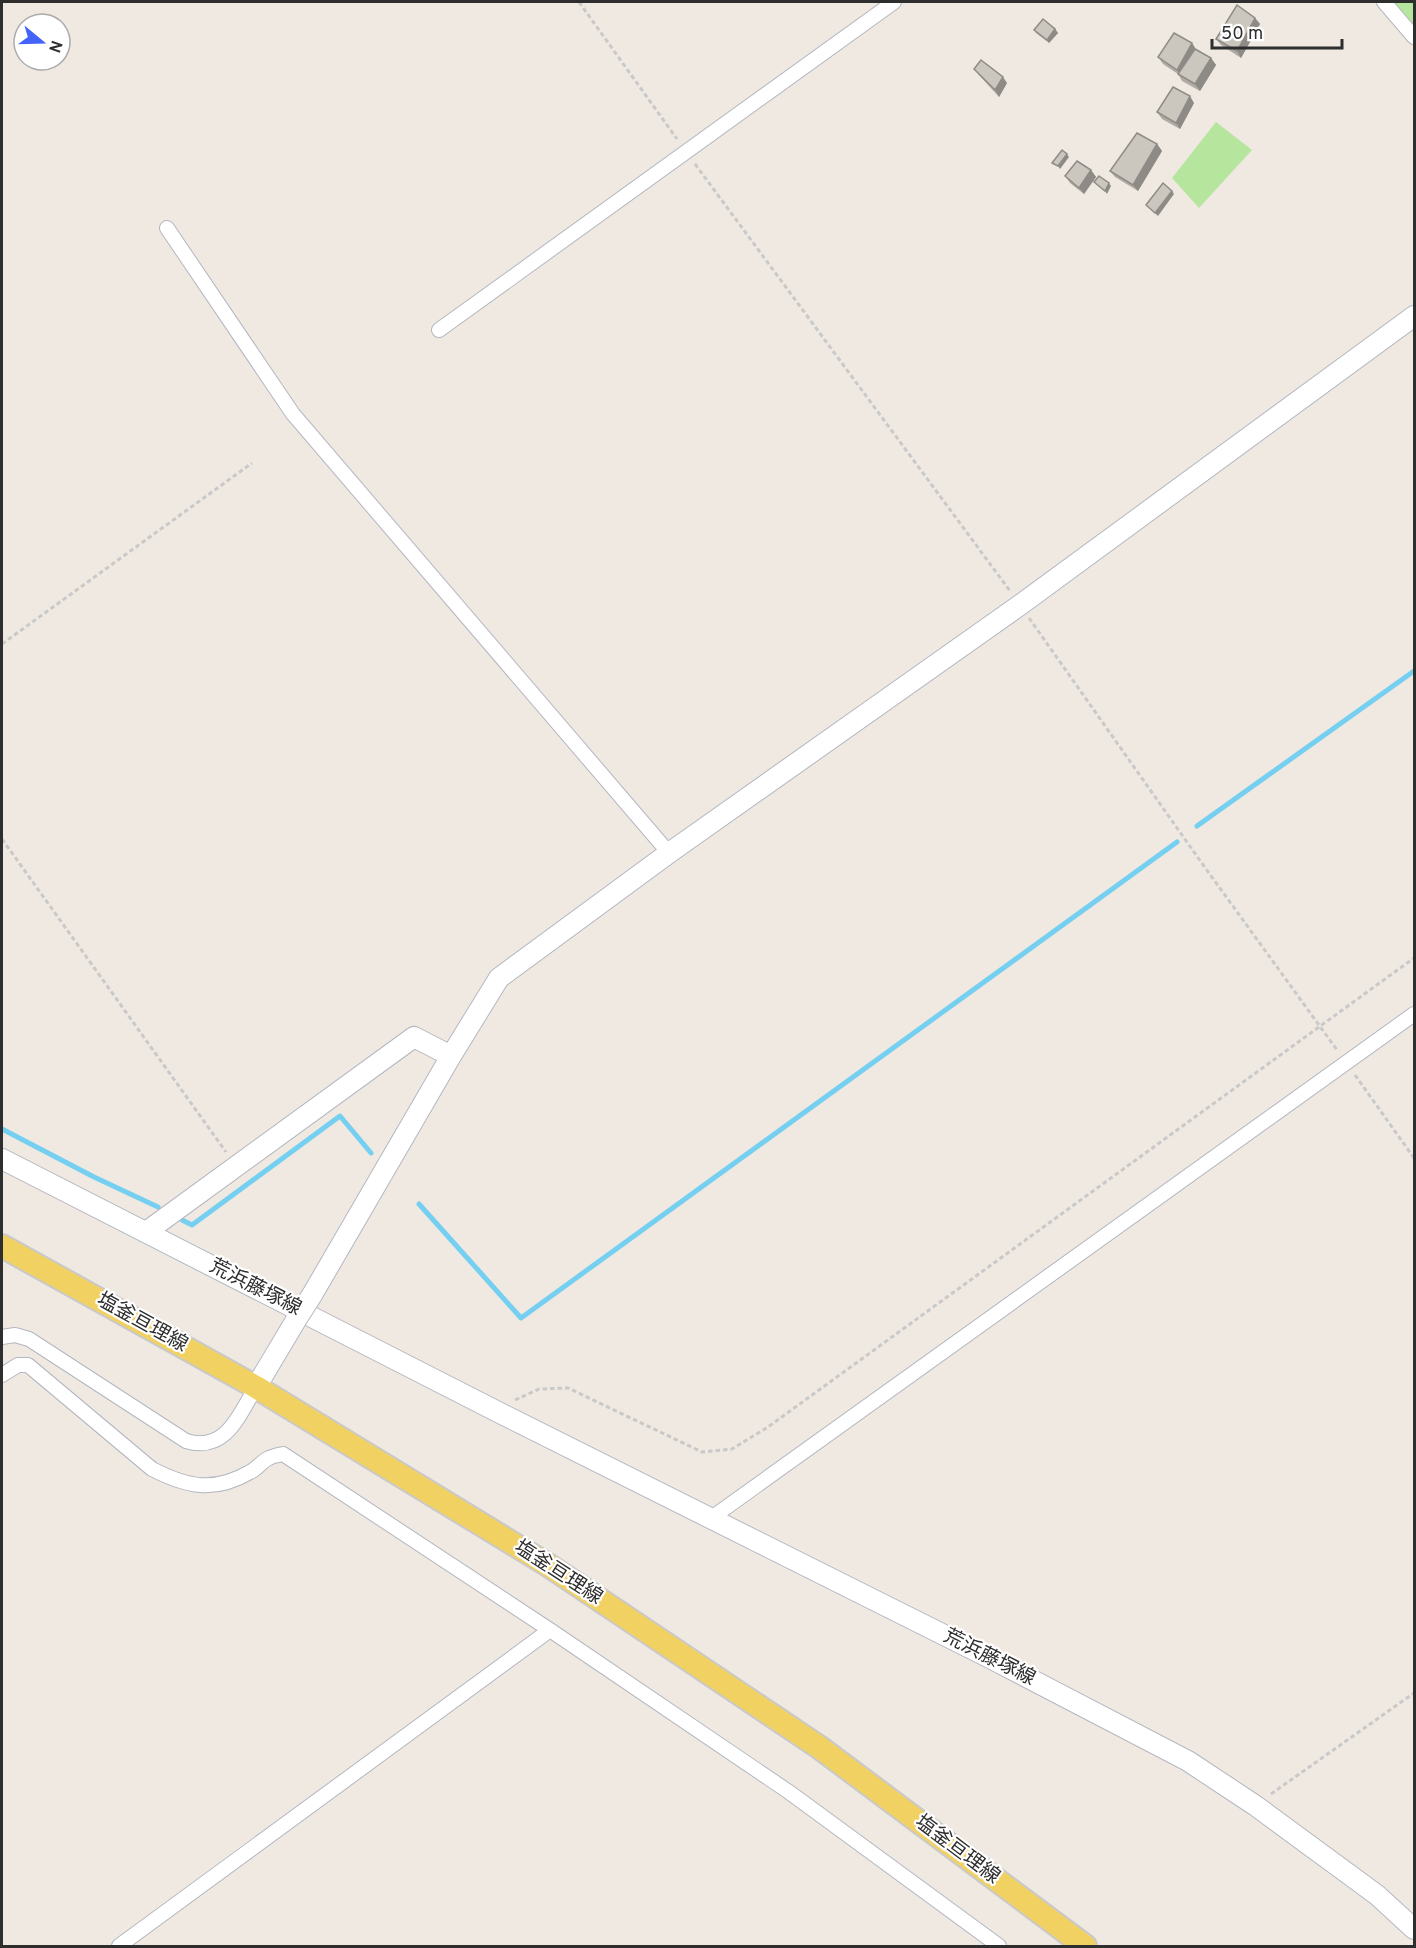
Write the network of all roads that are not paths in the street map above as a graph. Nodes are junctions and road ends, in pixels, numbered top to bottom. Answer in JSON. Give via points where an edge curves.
{"nodes":[{"id":1,"x":894,"y":2,"type":"edge"},
{"id":2,"x":1384,"y":2,"type":"edge"},
{"id":3,"x":1414,"y":37,"type":"edge"},
{"id":4,"x":167,"y":228,"type":"dead end"},
{"id":5,"x":1414,"y":316,"type":"edge"},
{"id":6,"x":439,"y":330,"type":"dead end"},
{"id":7,"x":669,"y":853,"type":"junction"},
{"id":8,"x":1414,"y":1014,"type":"edge"},
{"id":9,"x":451,"y":1056,"type":"junction"},
{"id":10,"x":2,"y":1159,"type":"edge"},
{"id":11,"x":146,"y":1232,"type":"junction"},
{"id":12,"x":2,"y":1246,"type":"edge"},
{"id":13,"x":2,"y":1336,"type":"edge"},
{"id":14,"x":2,"y":1375,"type":"edge"},
{"id":15,"x":256,"y":1387,"type":"junction"},
{"id":16,"x":710,"y":1519,"type":"junction"},
{"id":17,"x":550,"y":1630,"type":"junction"},
{"id":18,"x":1414,"y":1929,"type":"edge"},
{"id":19,"x":118,"y":1947,"type":"edge"},
{"id":20,"x":999,"y":1947,"type":"edge"},
{"id":21,"x":1085,"y":1947,"type":"edge"}],
"edges":[{"from":1,"to":6,"type":"street"},
{"from":2,"to":3,"type":"street"},
{"from":4,"to":7,"type":"street","via":[[293,414]]},
{"from":5,"to":7,"type":"street","via":[[1020,605]]},
{"from":7,"to":9,"type":"street","via":[[499,978]]},
{"from":8,"to":16,"type":"street","via":[[1344,1060]]},
{"from":9,"to":11,"type":"street","via":[[414,1037]]},
{"from":9,"to":15,"type":"street","bridge":true},
{"from":10,"to":11,"type":"street","name":"荒浜藤塚線"},
{"from":11,"to":16,"type":"street","name":"荒浜藤塚線"},
{"from":12,"to":15,"type":"main road","name":"塩釜亘理線"},
{"from":13,"to":15,"type":"street","via":[[29,1339],[186,1441],[199,1445],[217,1440],[231,1429]]},
{"from":14,"to":17,"type":"street","via":[[18,1365],[28,1365],[152,1469],[173,1480],[192,1485],[235,1481],[268,1458],[283,1454]]},
{"from":15,"to":21,"type":"main road","name":"塩釜亘理線","via":[[548,1565],[819,1747]]},
{"from":16,"to":18,"type":"street","name":"荒浜藤塚線","via":[[1178,1756],[1257,1806],[1377,1895]]},
{"from":17,"to":19,"type":"street"},
{"from":17,"to":20,"type":"street","via":[[789,1792]]}]}
